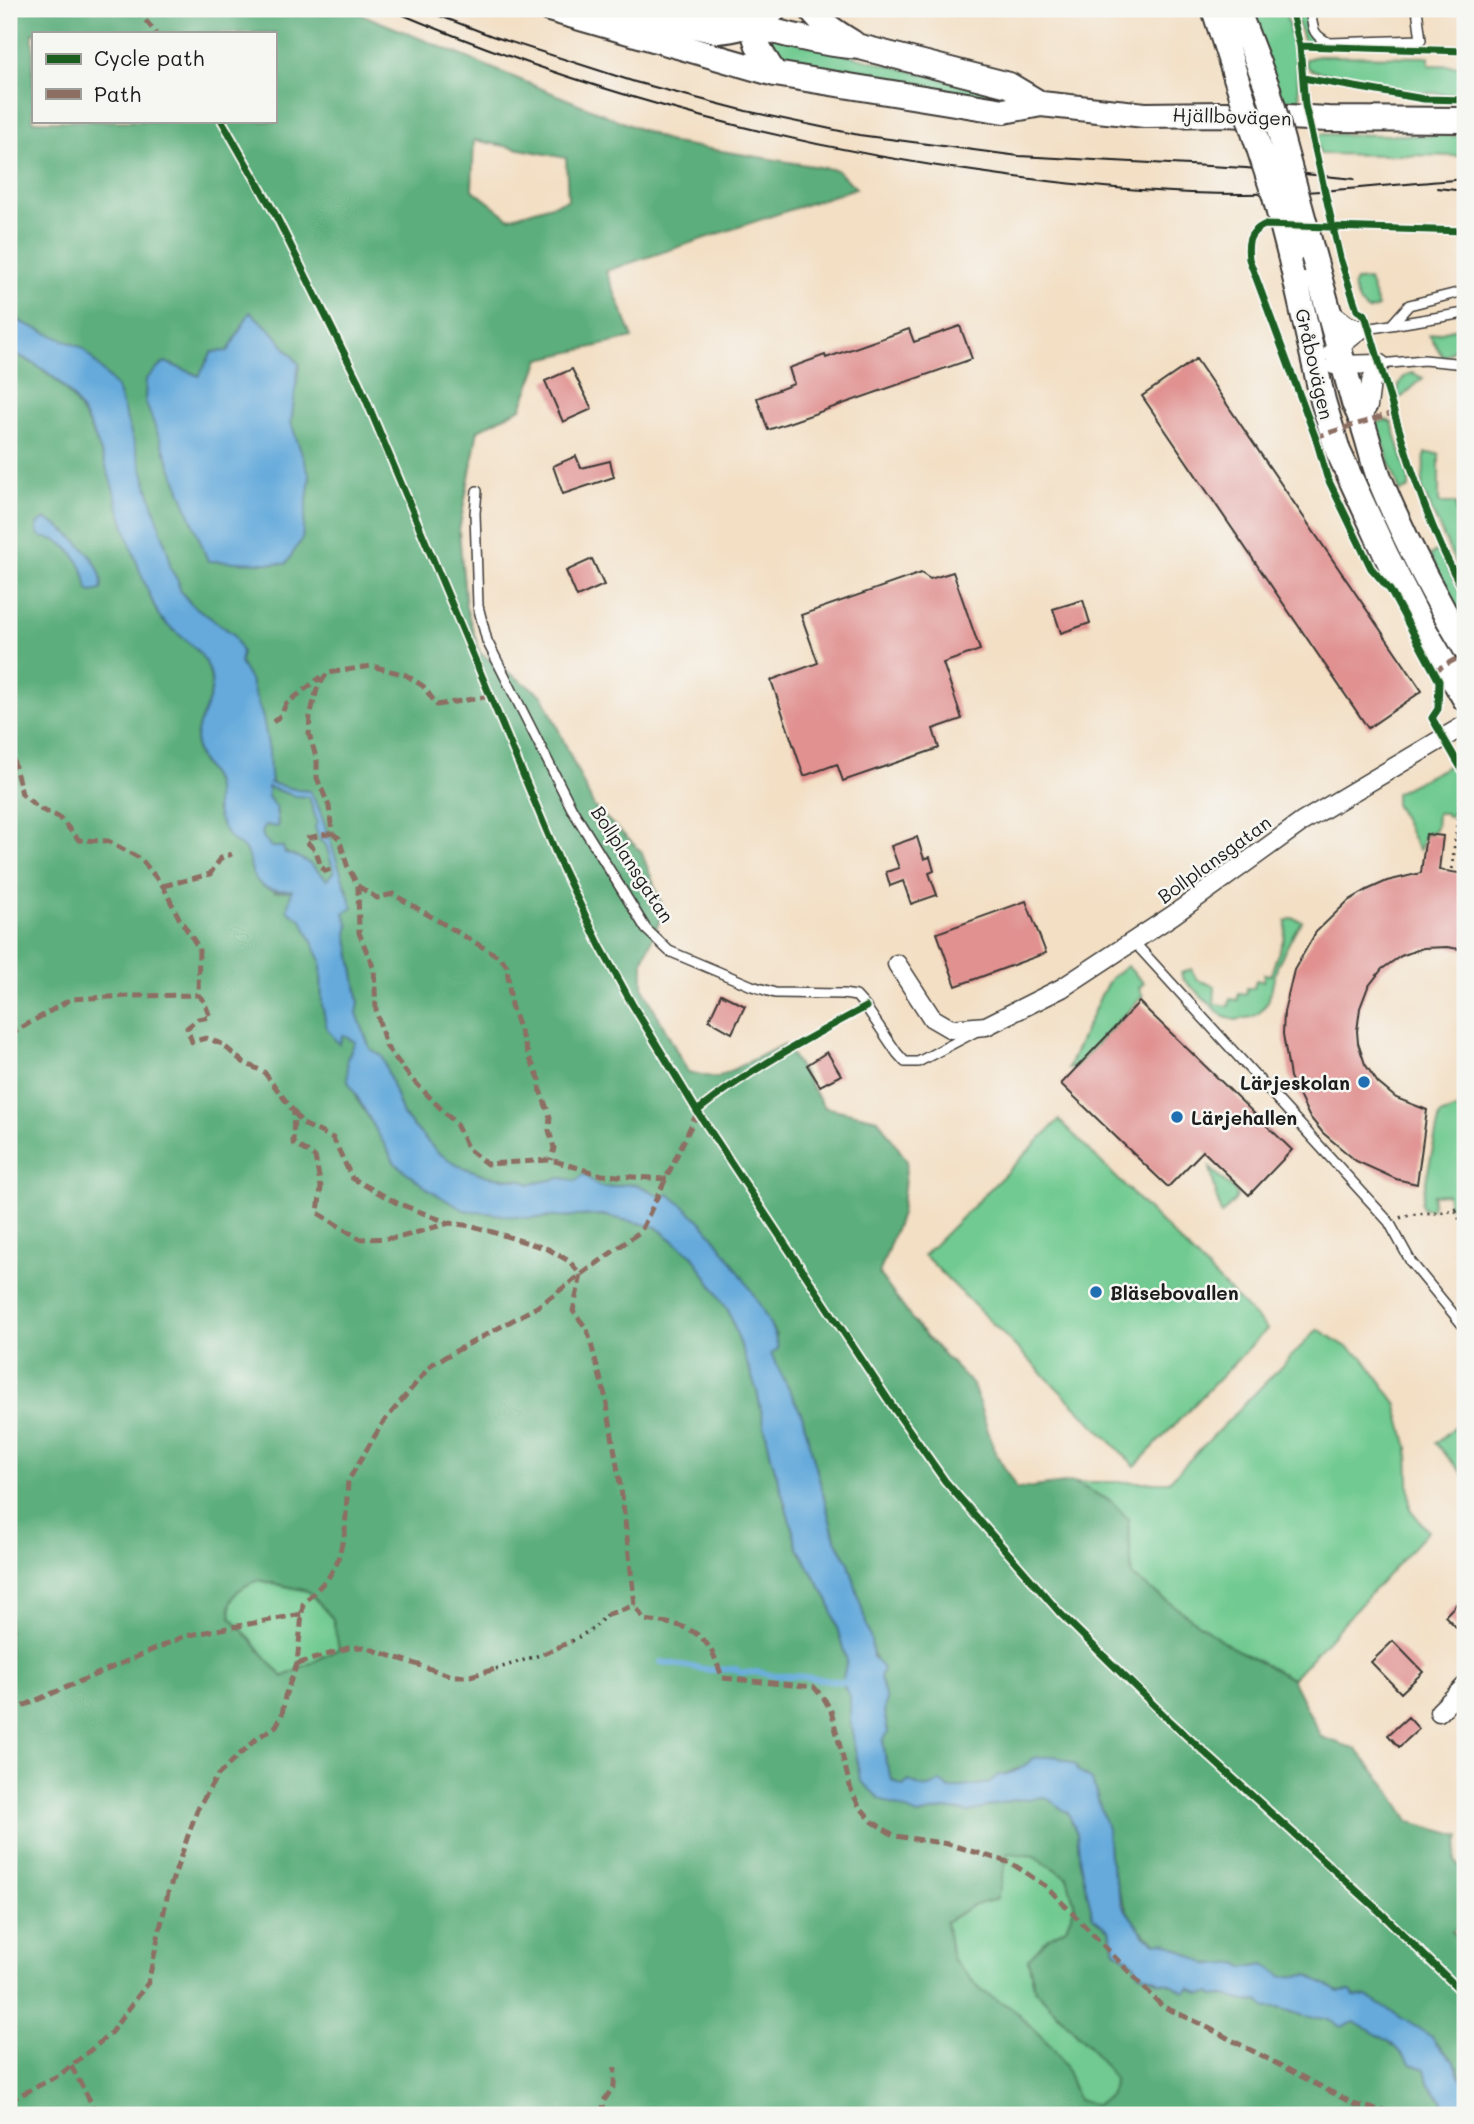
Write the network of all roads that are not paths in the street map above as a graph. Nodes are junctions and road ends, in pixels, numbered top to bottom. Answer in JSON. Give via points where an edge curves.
{"nodes":[{"id":1,"x":549,"y":9,"type":"edge"},
{"id":2,"x":620,"y":9,"type":"edge"},
{"id":3,"x":696,"y":9,"type":"edge"},
{"id":4,"x":775,"y":9,"type":"edge"},
{"id":5,"x":811,"y":9,"type":"edge"},
{"id":6,"x":1214,"y":9,"type":"edge"},
{"id":7,"x":1237,"y":9,"type":"edge"},
{"id":8,"x":1310,"y":9,"type":"edge"},
{"id":9,"x":1417,"y":9,"type":"edge"},
{"id":10,"x":754,"y":17,"type":"edge"},
{"id":11,"x":860,"y":47,"type":"junction"},
{"id":12,"x":775,"y":74,"type":"junction"},
{"id":13,"x":1041,"y":104,"type":"junction"},
{"id":14,"x":1465,"y":120,"type":"edge"},
{"id":15,"x":1465,"y":291,"type":"edge"},
{"id":16,"x":1329,"y":311,"type":"junction"},
{"id":17,"x":1465,"y":313,"type":"edge"},
{"id":18,"x":1393,"y":323,"type":"junction"},
{"id":19,"x":1360,"y":330,"type":"junction"},
{"id":20,"x":1341,"y":356,"type":"junction"},
{"id":21,"x":1380,"y":364,"type":"junction"},
{"id":22,"x":1465,"y":365,"type":"edge"},
{"id":23,"x":1316,"y":366,"type":"junction"},
{"id":24,"x":1361,"y":416,"type":"junction"},
{"id":25,"x":477,"y":491,"type":"dead end"},
{"id":26,"x":1465,"y":648,"type":"edge"},
{"id":27,"x":1465,"y":699,"type":"edge"},
{"id":28,"x":1465,"y":725,"type":"edge"},
{"id":29,"x":1133,"y":942,"type":"junction"},
{"id":30,"x":897,"y":964,"type":"dead end"},
{"id":31,"x":986,"y":1026,"type":"junction"},
{"id":32,"x":1465,"y":1328,"type":"edge"},
{"id":33,"x":1465,"y":1686,"type":"edge"},
{"id":34,"x":1439,"y":1712,"type":"dead end"}],
"edges":[{"from":1,"to":12,"type":"main road","name":"Hjällbovägen"},
{"from":2,"to":10,"type":"main road","via":[[718,32],[733,30]]},
{"from":3,"to":10,"type":"main road","name":"Hjällbovägen"},
{"from":4,"to":10,"type":"main road"},
{"from":5,"to":11,"type":"main road","name":"Hjällbovägen"},
{"from":6,"to":23,"type":"main road","name":"Gråbovägen","bridge":true,"via":[[1275,197]]},
{"from":7,"to":16,"type":"main road","name":"Gråbovägen","bridge":true,"via":[[1268,89]]},
{"from":8,"to":9,"type":"lane","via":[[1318,38],[1330,43],[1421,40]]},
{"from":10,"to":11,"type":"main road","name":"Hjällbovägen","via":[[841,46]]},
{"from":10,"to":12,"type":"main road","via":[[761,54]]},
{"from":11,"to":13,"type":"main road","name":"Hjällbovägen","via":[[1009,85]]},
{"from":12,"to":13,"type":"main road","name":"Hjällbovägen","via":[[1004,111]]},
{"from":13,"to":14,"type":"main road","name":"Hjällbovägen","via":[[1146,115]]},
{"from":15,"to":18,"type":"lane","via":[[1409,305]]},
{"from":16,"to":19,"type":"street"},
{"from":16,"to":20,"type":"main road","name":"Gråbovägen"},
{"from":17,"to":18,"type":"lane"},
{"from":18,"to":19,"type":"lane"},
{"from":19,"to":20,"type":"street"},
{"from":20,"to":21,"type":"street"},
{"from":20,"to":23,"type":"street"},
{"from":20,"to":24,"type":"main road","name":"Gråbovägen"},
{"from":21,"to":22,"type":"lane","via":[[1424,360]]},
{"from":21,"to":24,"type":"street"},
{"from":23,"to":27,"type":"main road","name":"Gråbovägen","via":[[1331,432],[1355,490],[1421,624]]},
{"from":24,"to":26,"type":"main road","name":"Gråbovägen","via":[[1394,514]]},
{"from":25,"to":31,"type":"lane","name":"Bollplansgatan","via":[[478,606],[487,641],[572,809],[646,929],[669,951],[752,986],[775,993],[856,996],[905,1062],[918,1062]]},
{"from":28,"to":29,"type":"street","name":"Bollplansgatan","via":[[1302,822]]},
{"from":29,"to":31,"type":"street","name":"Bollplansgatan","via":[[1062,988]]},
{"from":29,"to":32,"type":"lane","via":[[1389,1222],[1412,1262]]},
{"from":30,"to":31,"type":"street","name":"Bollplansgatan","via":[[932,1018],[951,1029]]},
{"from":33,"to":34,"type":"street"}]}
